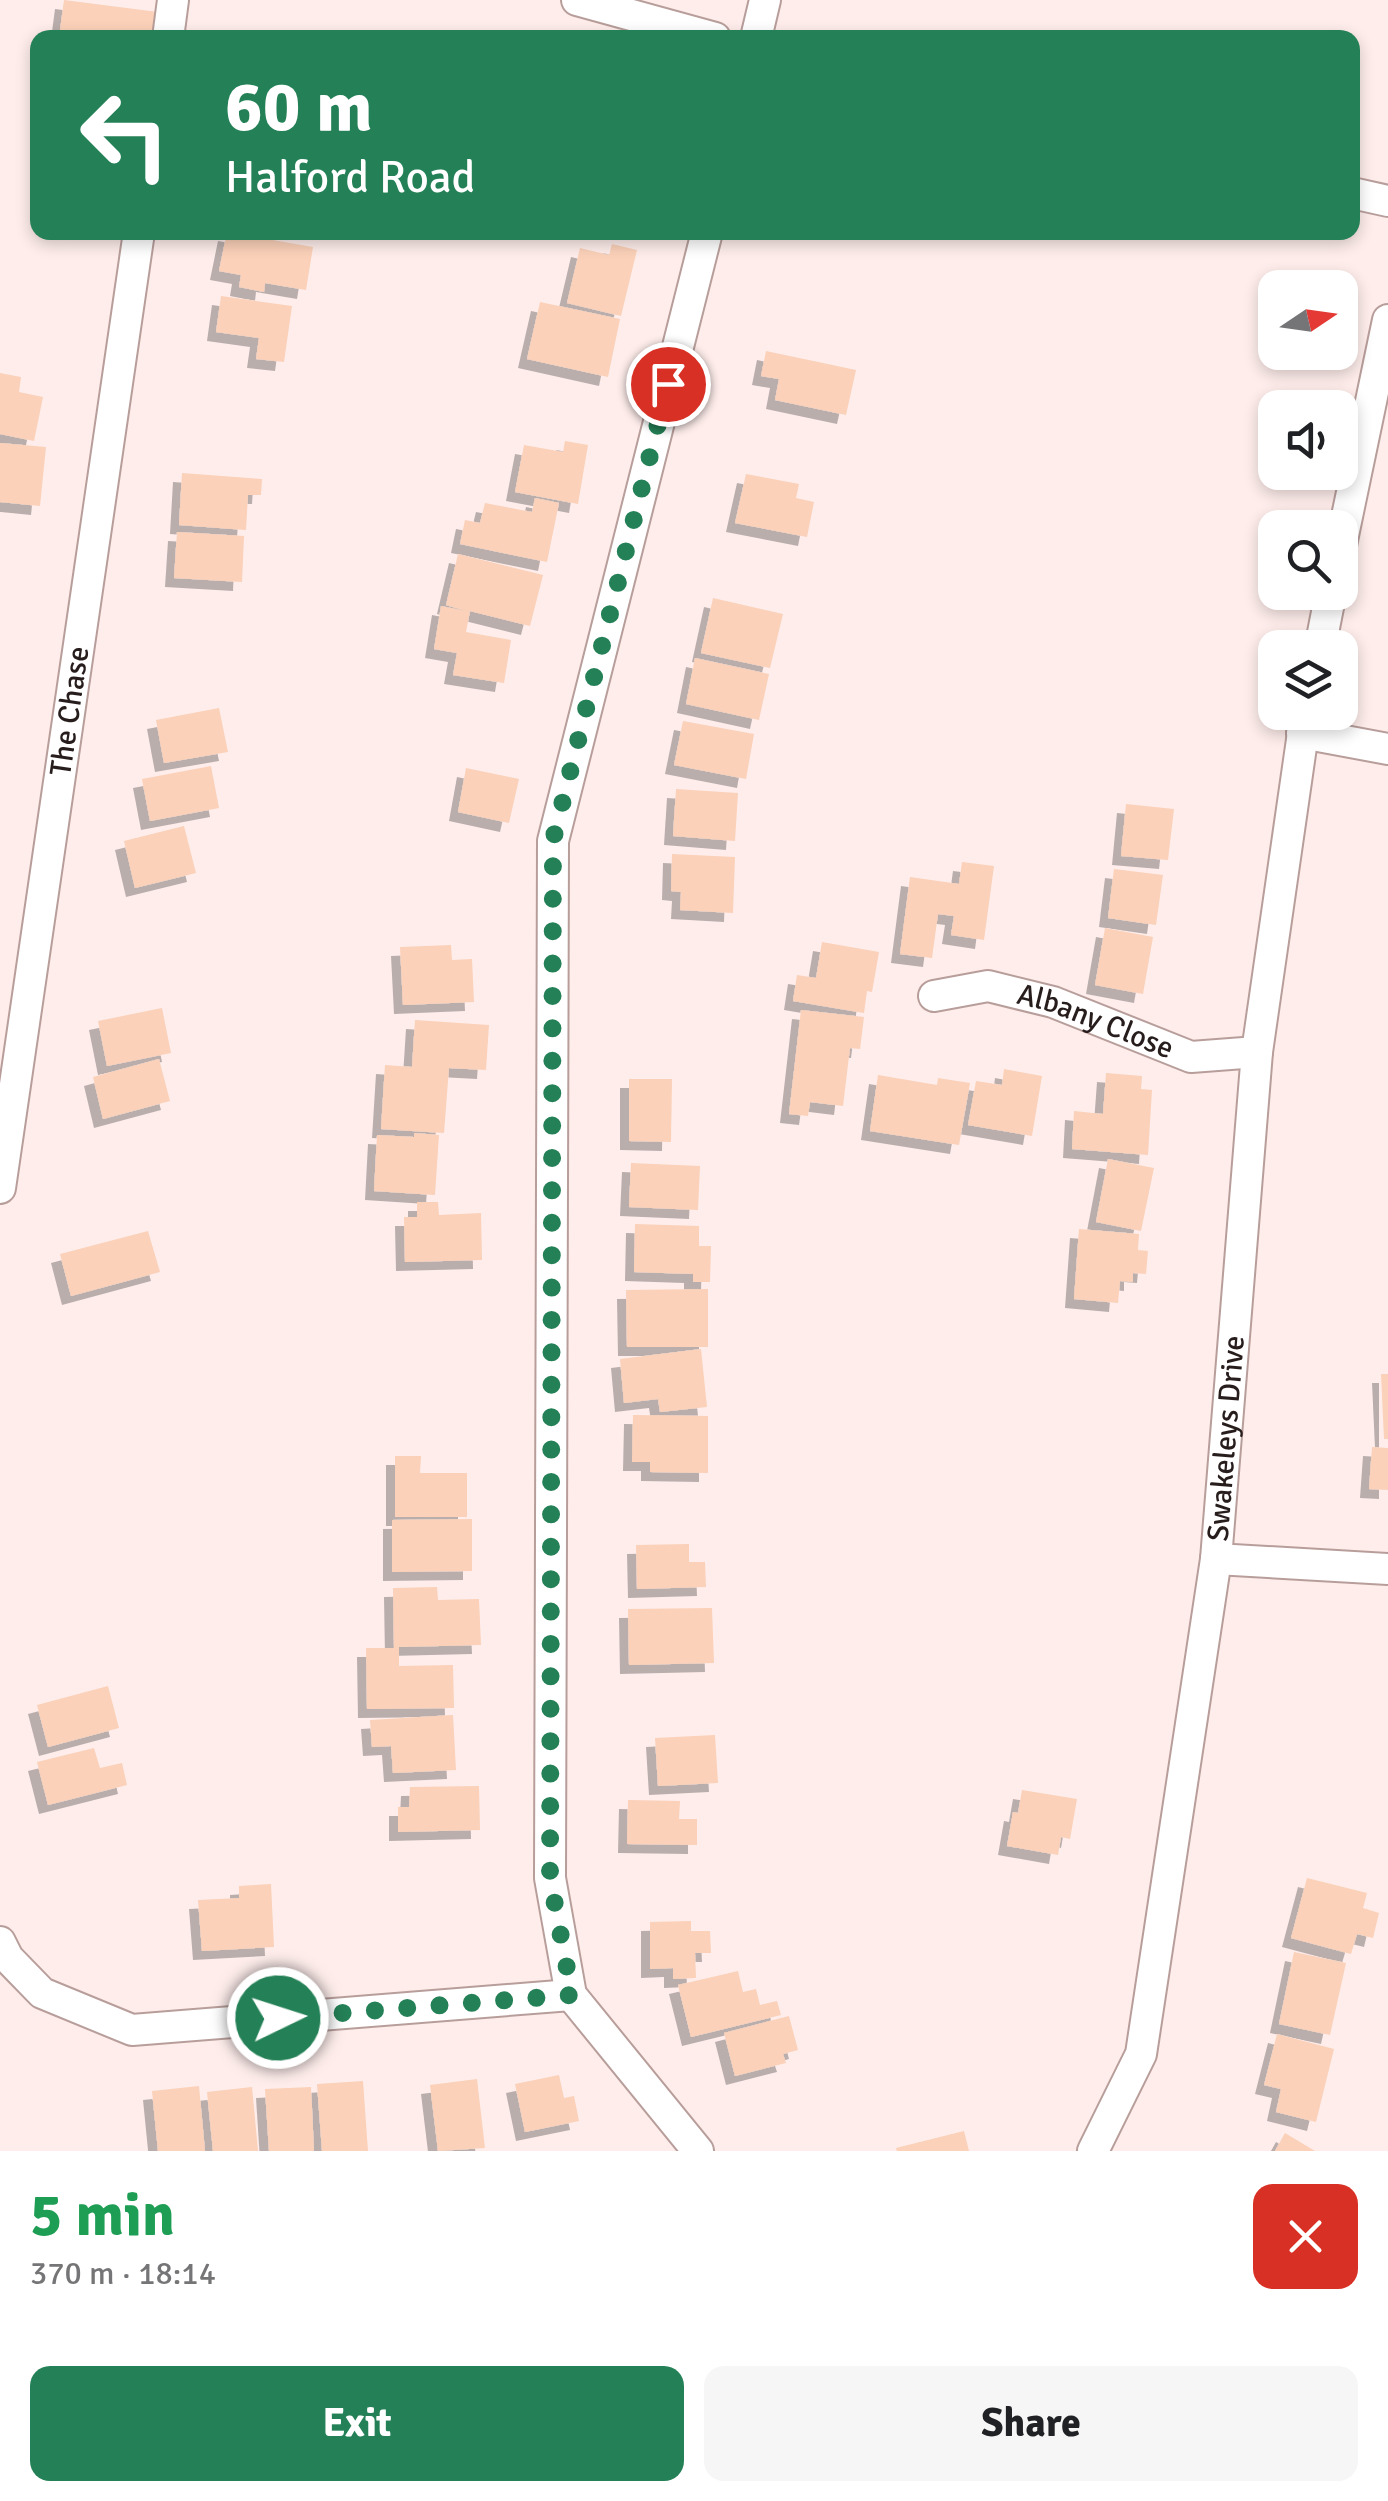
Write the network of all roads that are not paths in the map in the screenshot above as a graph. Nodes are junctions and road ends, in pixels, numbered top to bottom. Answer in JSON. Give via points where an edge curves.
{"nodes":[{"id":1,"x":173,"y":0,"type":"edge"},
{"id":2,"x":577,"y":0,"type":"edge"},
{"id":3,"x":764,"y":0,"type":"edge"},
{"id":4,"x":169,"y":30,"type":"edge"},
{"id":5,"x":686,"y":30,"type":"edge"},
{"id":6,"x":758,"y":30,"type":"edge"},
{"id":7,"x":1360,"y":195,"type":"edge"},
{"id":8,"x":1388,"y":201,"type":"edge"},
{"id":9,"x":139,"y":240,"type":"edge"},
{"id":10,"x":705,"y":240,"type":"edge"},
{"id":11,"x":1388,"y":320,"type":"edge"},
{"id":12,"x":1348,"y":510,"type":"edge"},
{"id":13,"x":1303,"y":730,"type":"edge"},
{"id":14,"x":1327,"y":730,"type":"edge"},
{"id":15,"x":1388,"y":749,"type":"edge"},
{"id":16,"x":934,"y":996,"type":"dead end"},
{"id":17,"x":1257,"y":1052,"type":"junction"},
{"id":18,"x":0,"y":1188,"type":"edge"},
{"id":19,"x":1216,"y":1560,"type":"junction"},
{"id":20,"x":1388,"y":1569,"type":"edge"},
{"id":21,"x":0,"y":1942,"type":"edge"},
{"id":22,"x":572,"y":1995,"type":"junction"},
{"id":23,"x":698,"y":2151,"type":"edge"},
{"id":24,"x":1093,"y":2151,"type":"edge"}],
"edges":[{"from":1,"to":4,"type":"street"},
{"from":2,"to":5,"type":"street"},
{"from":3,"to":6,"type":"street"},
{"from":7,"to":8,"type":"street"},
{"from":9,"to":18,"type":"street","name":"The Chase"},
{"from":10,"to":22,"type":"street","via":[[553,840],[550,1878]]},
{"from":11,"to":12,"type":"street"},
{"from":13,"to":17,"type":"street","name":"Swakeleys Drive"},
{"from":14,"to":15,"type":"street"},
{"from":16,"to":17,"type":"street","name":"Albany Close","via":[[988,986],[1053,1002],[1191,1056]]},
{"from":17,"to":19,"type":"street","name":"Swakeleys Drive"},
{"from":19,"to":20,"type":"street"},
{"from":19,"to":24,"type":"street","name":"Swakeleys Drive","via":[[1141,2054]]},
{"from":21,"to":22,"type":"street","via":[[42,1993],[132,2030]]},
{"from":22,"to":23,"type":"street"}]}
